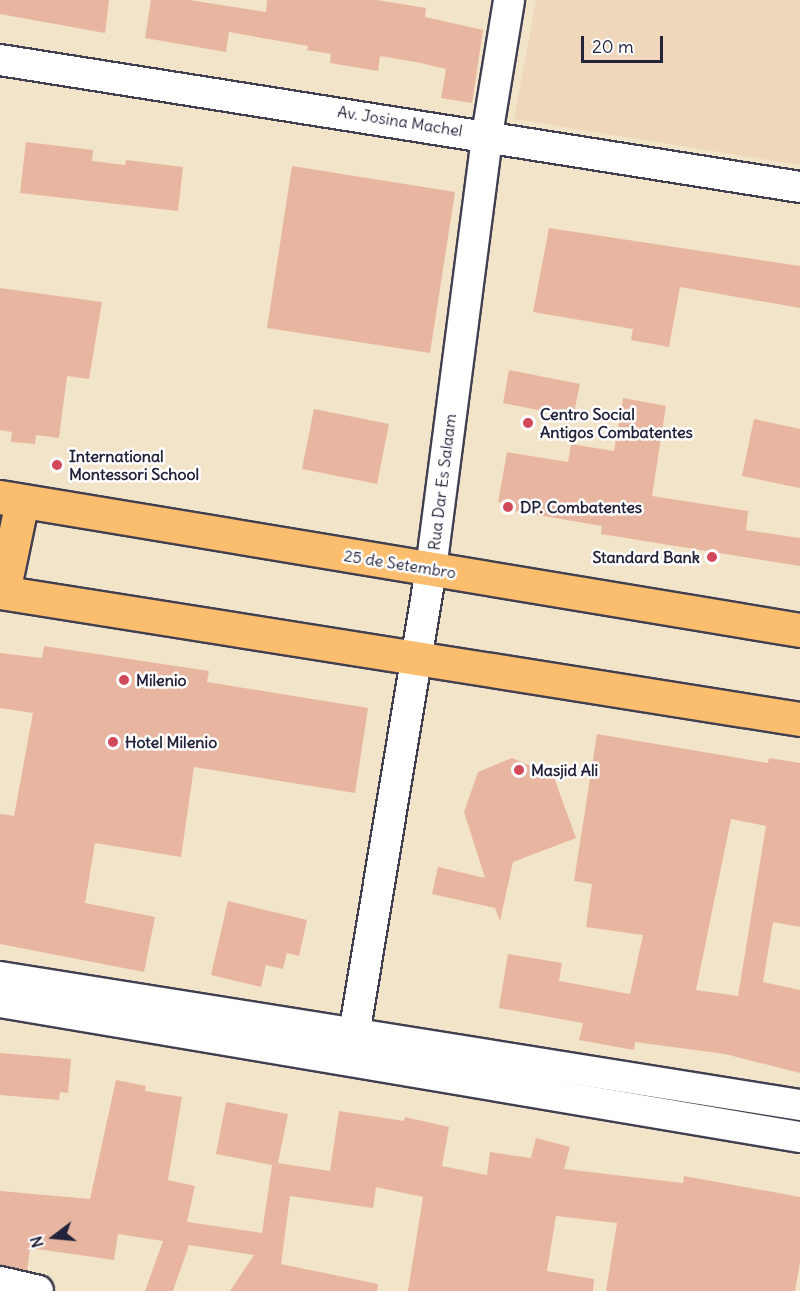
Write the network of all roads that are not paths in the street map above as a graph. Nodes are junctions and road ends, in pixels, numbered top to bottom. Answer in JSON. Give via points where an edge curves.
{"nodes":[{"id":1,"x":509,"y":0,"type":"edge"},
{"id":2,"x":0,"y":60,"type":"edge"},
{"id":3,"x":486,"y":135,"type":"junction"},
{"id":4,"x":800,"y":187,"type":"edge"},
{"id":5,"x":11,"y":499,"type":"edge"},
{"id":6,"x":431,"y":569,"type":"junction"},
{"id":7,"x":2,"y":592,"type":"edge"},
{"id":8,"x":800,"y":630,"type":"edge"},
{"id":9,"x":414,"y":656,"type":"junction"},
{"id":10,"x":800,"y":719,"type":"edge"},
{"id":11,"x":0,"y":977,"type":"edge"},
{"id":12,"x":0,"y":1002,"type":"edge"},
{"id":13,"x":84,"y":1003,"type":"junction"},
{"id":14,"x":352,"y":1046,"type":"junction"},
{"id":15,"x":800,"y":1105,"type":"edge"},
{"id":16,"x":800,"y":1137,"type":"edge"},
{"id":17,"x":0,"y":1282,"type":"edge"},
{"id":18,"x":38,"y":1291,"type":"edge"}],
"edges":[{"from":1,"to":3,"type":"street","name":"Rua Dar Es Salaam"},
{"from":2,"to":3,"type":"street","name":"Av. Josina Machel"},
{"from":3,"to":4,"type":"street","name":"Av. Josina Machel"},
{"from":3,"to":6,"type":"street","name":"Rua Dar Es Salaam"},
{"from":5,"to":6,"type":"main road","name":"25 de Setembro"},
{"from":5,"to":7,"type":"main road"},
{"from":6,"to":8,"type":"main road","name":"25 de Setembro"},
{"from":6,"to":9,"type":"street","name":"Rua Dar Es Salaam"},
{"from":7,"to":9,"type":"main road"},
{"from":9,"to":10,"type":"main road"},
{"from":9,"to":14,"type":"street","name":"Rua Dar Es Salaam"},
{"from":11,"to":13,"type":"street"},
{"from":12,"to":13,"type":"street"},
{"from":13,"to":14,"type":"street"},
{"from":14,"to":15,"type":"street"},
{"from":14,"to":16,"type":"street"},
{"from":17,"to":18,"type":"street"}]}
